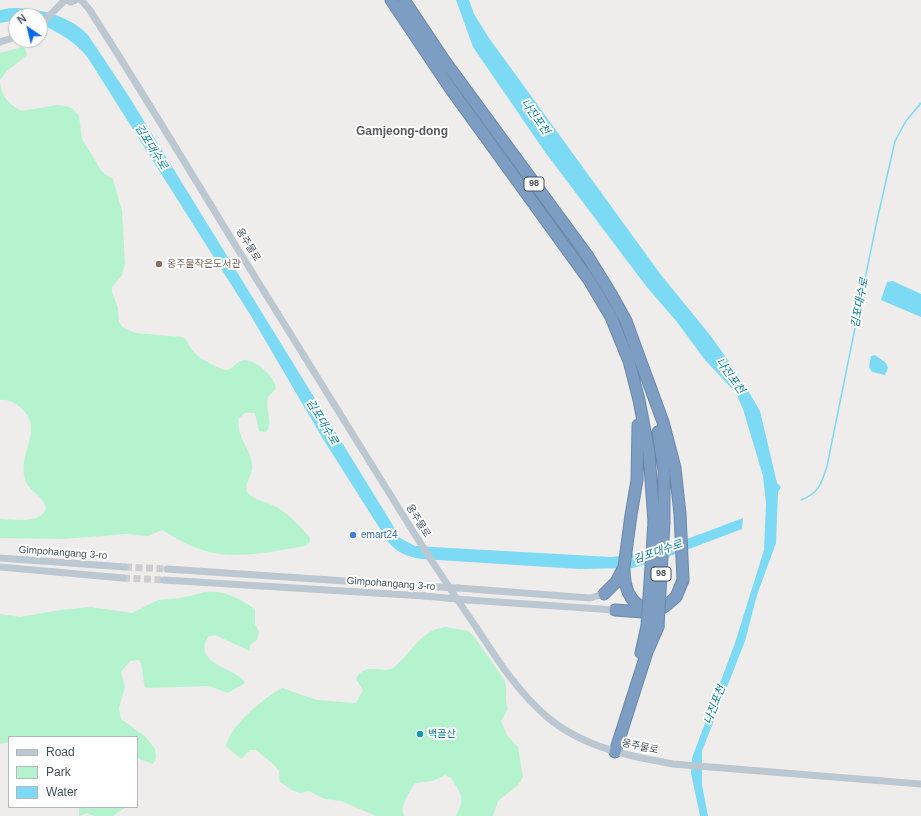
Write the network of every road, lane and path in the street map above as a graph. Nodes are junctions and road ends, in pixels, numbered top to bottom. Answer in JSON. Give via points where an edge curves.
{"nodes":[{"id":1,"x":65,"y":0,"type":"edge"},
{"id":2,"x":76,"y":0,"type":"edge"},
{"id":3,"x":81,"y":0,"type":"edge"},
{"id":4,"x":391,"y":0,"type":"edge"},
{"id":5,"x":404,"y":0,"type":"edge"},
{"id":6,"x":48,"y":18,"type":"edge"},
{"id":7,"x":632,"y":374,"type":"junction"},
{"id":8,"x":647,"y":379,"type":"junction"},
{"id":9,"x":659,"y":522,"type":"junction"},
{"id":10,"x":0,"y":558,"type":"edge"},
{"id":11,"x":0,"y":567,"type":"edge"},
{"id":12,"x":125,"y":567,"type":"tunnel mouth"},
{"id":13,"x":624,"y":567,"type":"junction"},
{"id":14,"x":167,"y":569,"type":"tunnel mouth"},
{"id":15,"x":123,"y":578,"type":"tunnel mouth"},
{"id":16,"x":164,"y":580,"type":"tunnel mouth"},
{"id":17,"x":604,"y":594,"type":"joint"},
{"id":18,"x":615,"y":610,"type":"joint"},
{"id":19,"x":654,"y":611,"type":"junction"},
{"id":20,"x":612,"y":751,"type":"junction"},
{"id":21,"x":921,"y":784,"type":"edge"}],
"edges":[{"from":1,"to":2,"type":"street"},
{"from":1,"to":6,"type":"street"},
{"from":3,"to":20,"type":"street","name":"옹주물로","via":[[148,101],[417,538],[502,667],[527,697],[563,729],[591,744]]},
{"from":4,"to":7,"type":"highway","number":"98","via":[[428,57],[589,280],[611,316]]},
{"from":5,"to":8,"type":"highway","number":"98","via":[[444,60],[587,256],[626,322]]},
{"from":7,"to":9,"type":"highway","number":"98","via":[[647,440]]},
{"from":7,"to":13,"type":"highway","via":[[639,455]]},
{"from":8,"to":9,"type":"highway","number":"98","via":[[662,452]]},
{"from":8,"to":19,"type":"highway","via":[[675,468],[683,580],[670,603]]},
{"from":9,"to":20,"type":"highway","number":"98","bridge":true,"via":[[653,626],[647,652]]},
{"from":10,"to":12,"type":"street","name":"Gimpohangang 3-ro"},
{"from":11,"to":15,"type":"street","name":"Gimpohangang 3-ro"},
{"from":13,"to":17,"type":"highway","via":[[616,582]]},
{"from":13,"to":19,"type":"highway","via":[[626,590],[634,602]]},
{"from":14,"to":17,"type":"street","name":"Gimpohangang 3-ro","bridge":true,"via":[[590,598]]},
{"from":16,"to":18,"type":"street","name":"Gimpohangang 3-ro","bridge":true},
{"from":18,"to":19,"type":"highway"},
{"from":20,"to":21,"type":"street","name":"옹주물로","via":[[673,764]]}]}
